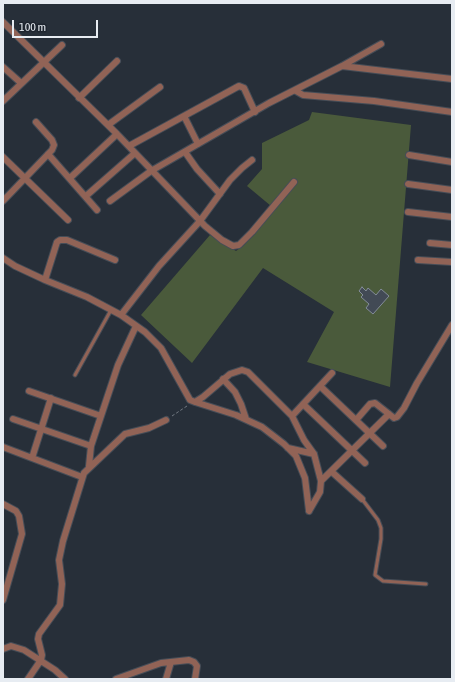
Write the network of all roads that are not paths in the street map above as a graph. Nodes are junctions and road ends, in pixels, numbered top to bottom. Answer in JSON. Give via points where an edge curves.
{"nodes":[{"id":1,"x":3,"y":22,"type":"edge"},
{"id":2,"x":381,"y":44,"type":"dead end"},
{"id":3,"x":62,"y":45,"type":"dead end"},
{"id":4,"x":117,"y":61,"type":"dead end"},
{"id":5,"x":44,"y":63,"type":"junction"},
{"id":6,"x":342,"y":66,"type":"junction"},
{"id":7,"x":3,"y":67,"type":"edge"},
{"id":8,"x":452,"y":79,"type":"edge"},
{"id":9,"x":21,"y":83,"type":"junction"},
{"id":10,"x":160,"y":87,"type":"dead end"},
{"id":11,"x":296,"y":91,"type":"junction"},
{"id":12,"x":79,"y":98,"type":"junction"},
{"id":13,"x":3,"y":101,"type":"edge"},
{"id":14,"x":255,"y":112,"type":"junction"},
{"id":15,"x":452,"y":112,"type":"edge"},
{"id":16,"x":184,"y":116,"type":"junction"},
{"id":17,"x":36,"y":122,"type":"dead end"},
{"id":18,"x":108,"y":125,"type":"junction"},
{"id":19,"x":117,"y":134,"type":"junction"},
{"id":20,"x":198,"y":144,"type":"junction"},
{"id":21,"x":129,"y":146,"type":"junction"},
{"id":22,"x":185,"y":152,"type":"junction"},
{"id":23,"x":135,"y":153,"type":"junction"},
{"id":24,"x":48,"y":154,"type":"junction"},
{"id":25,"x":409,"y":155,"type":"dead end"},
{"id":26,"x":3,"y":157,"type":"edge"},
{"id":27,"x":252,"y":160,"type":"dead end"},
{"id":28,"x":452,"y":162,"type":"edge"},
{"id":29,"x":151,"y":171,"type":"junction"},
{"id":30,"x":24,"y":178,"type":"junction"},
{"id":31,"x":70,"y":178,"type":"junction"},
{"id":32,"x":294,"y":182,"type":"dead end"},
{"id":33,"x":408,"y":184,"type":"dead end"},
{"id":34,"x":452,"y":190,"type":"edge"},
{"id":35,"x":220,"y":194,"type":"junction"},
{"id":36,"x":86,"y":196,"type":"junction"},
{"id":37,"x":3,"y":201,"type":"edge"},
{"id":38,"x":110,"y":201,"type":"dead end"},
{"id":39,"x":97,"y":210,"type":"dead end"},
{"id":40,"x":408,"y":212,"type":"dead end"},
{"id":41,"x":452,"y":217,"type":"edge"},
{"id":42,"x":68,"y":220,"type":"dead end"},
{"id":43,"x":200,"y":221,"type":"junction"},
{"id":44,"x":430,"y":243,"type":"dead end"},
{"id":45,"x":452,"y":245,"type":"edge"},
{"id":46,"x":3,"y":258,"type":"edge"},
{"id":47,"x":114,"y":260,"type":"dead end"},
{"id":48,"x":418,"y":260,"type":"dead end"},
{"id":49,"x":452,"y":262,"type":"edge"},
{"id":50,"x":45,"y":280,"type":"junction"},
{"id":51,"x":111,"y":310,"type":"junction"},
{"id":52,"x":121,"y":315,"type":"junction"},
{"id":53,"x":136,"y":326,"type":"junction"},
{"id":54,"x":452,"y":326,"type":"edge"},
{"id":55,"x":332,"y":374,"type":"dead end"},
{"id":56,"x":75,"y":375,"type":"dead end"},
{"id":57,"x":223,"y":380,"type":"junction"},
{"id":58,"x":320,"y":386,"type":"junction"},
{"id":59,"x":29,"y":391,"type":"dead end"},
{"id":60,"x":51,"y":398,"type":"junction"},
{"id":61,"x":195,"y":402,"type":"junction"},
{"id":62,"x":303,"y":404,"type":"junction"},
{"id":63,"x":389,"y":414,"type":"junction"},
{"id":64,"x":101,"y":416,"type":"junction"},
{"id":65,"x":292,"y":416,"type":"junction"},
{"id":66,"x":13,"y":419,"type":"dead end"},
{"id":67,"x":246,"y":419,"type":"junction"},
{"id":68,"x":357,"y":419,"type":"junction"},
{"id":69,"x":166,"y":420,"type":"road end"},
{"id":70,"x":41,"y":429,"type":"junction"},
{"id":71,"x":371,"y":433,"type":"junction"},
{"id":72,"x":91,"y":446,"type":"junction"},
{"id":73,"x":383,"y":446,"type":"dead end"},
{"id":74,"x":3,"y":447,"type":"edge"},
{"id":75,"x":288,"y":448,"type":"junction"},
{"id":76,"x":353,"y":452,"type":"junction"},
{"id":77,"x":314,"y":454,"type":"junction"},
{"id":78,"x":32,"y":458,"type":"junction"},
{"id":79,"x":365,"y":463,"type":"dead end"},
{"id":80,"x":89,"y":466,"type":"junction"},
{"id":81,"x":332,"y":472,"type":"junction"},
{"id":82,"x":82,"y":477,"type":"junction"},
{"id":83,"x":321,"y":481,"type":"junction"},
{"id":84,"x":362,"y":499,"type":"joint"},
{"id":85,"x":3,"y":504,"type":"edge"},
{"id":86,"x":426,"y":584,"type":"dead end"},
{"id":87,"x":3,"y":600,"type":"edge"},
{"id":88,"x":3,"y":649,"type":"edge"},
{"id":89,"x":40,"y":660,"type":"junction"},
{"id":90,"x":170,"y":662,"type":"junction"},
{"id":91,"x":28,"y":679,"type":"edge"},
{"id":92,"x":65,"y":679,"type":"edge"},
{"id":93,"x":116,"y":679,"type":"edge"},
{"id":94,"x":166,"y":679,"type":"edge"},
{"id":95,"x":195,"y":679,"type":"edge"}],
"edges":[{"from":1,"to":5,"type":"street"},
{"from":2,"to":6,"type":"street"},
{"from":3,"to":5,"type":"street"},
{"from":4,"to":12,"type":"street"},
{"from":5,"to":9,"type":"street"},
{"from":5,"to":12,"type":"street"},
{"from":6,"to":8,"type":"street"},
{"from":6,"to":11,"type":"street"},
{"from":7,"to":9,"type":"street"},
{"from":9,"to":13,"type":"street"},
{"from":10,"to":18,"type":"street"},
{"from":11,"to":14,"type":"street"},
{"from":11,"to":15,"type":"street","via":[[303,95],[374,101]]},
{"from":12,"to":18,"type":"street"},
{"from":14,"to":16,"type":"street","via":[[244,88],[239,86]]},
{"from":14,"to":20,"type":"street"},
{"from":16,"to":20,"type":"street"},
{"from":16,"to":21,"type":"street"},
{"from":17,"to":24,"type":"street","via":[[54,143]]},
{"from":18,"to":19,"type":"street"},
{"from":19,"to":21,"type":"street"},
{"from":19,"to":31,"type":"street"},
{"from":20,"to":22,"type":"street"},
{"from":21,"to":23,"type":"street"},
{"from":22,"to":29,"type":"street"},
{"from":22,"to":35,"type":"street"},
{"from":23,"to":29,"type":"street"},
{"from":23,"to":36,"type":"street"},
{"from":24,"to":30,"type":"street"},
{"from":24,"to":31,"type":"street"},
{"from":25,"to":28,"type":"street"},
{"from":26,"to":30,"type":"street"},
{"from":27,"to":35,"type":"street"},
{"from":29,"to":38,"type":"street"},
{"from":29,"to":43,"type":"street"},
{"from":30,"to":37,"type":"street"},
{"from":30,"to":42,"type":"street"},
{"from":31,"to":36,"type":"street"},
{"from":32,"to":43,"type":"street","via":[[240,244],[233,246],[222,240]]},
{"from":33,"to":34,"type":"street"},
{"from":35,"to":43,"type":"street"},
{"from":36,"to":39,"type":"street"},
{"from":40,"to":41,"type":"street"},
{"from":43,"to":52,"type":"street","via":[[159,266]]},
{"from":44,"to":45,"type":"street"},
{"from":46,"to":50,"type":"street"},
{"from":47,"to":50,"type":"street","via":[[67,240],[60,240],[57,242]]},
{"from":48,"to":49,"type":"street"},
{"from":50,"to":51,"type":"street"},
{"from":51,"to":52,"type":"street"},
{"from":51,"to":56,"type":"lane"},
{"from":52,"to":53,"type":"street"},
{"from":53,"to":61,"type":"street","via":[[161,348],[190,400]]},
{"from":53,"to":64,"type":"street","via":[[120,359]]},
{"from":54,"to":63,"type":"street","via":[[404,408],[397,417]]},
{"from":55,"to":58,"type":"street"},
{"from":57,"to":61,"type":"street"},
{"from":57,"to":65,"type":"street","via":[[235,372],[248,372]]},
{"from":57,"to":67,"type":"street","via":[[235,392]]},
{"from":58,"to":62,"type":"street"},
{"from":58,"to":68,"type":"street"},
{"from":59,"to":60,"type":"street"},
{"from":60,"to":64,"type":"street"},
{"from":60,"to":70,"type":"street"},
{"from":61,"to":67,"type":"street"},
{"from":62,"to":65,"type":"street"},
{"from":62,"to":76,"type":"street"},
{"from":63,"to":68,"type":"street","via":[[375,403],[370,404]]},
{"from":63,"to":71,"type":"street"},
{"from":64,"to":72,"type":"street"},
{"from":65,"to":77,"type":"street"},
{"from":66,"to":70,"type":"street"},
{"from":67,"to":75,"type":"street","via":[[274,434]]},
{"from":68,"to":71,"type":"street"},
{"from":69,"to":80,"type":"street","via":[[149,428],[125,434]]},
{"from":70,"to":72,"type":"street"},
{"from":70,"to":78,"type":"street"},
{"from":71,"to":73,"type":"street"},
{"from":71,"to":76,"type":"street"},
{"from":72,"to":80,"type":"street"},
{"from":74,"to":78,"type":"street"},
{"from":75,"to":77,"type":"street"},
{"from":75,"to":83,"type":"street","via":[[296,456],[305,478],[309,512],[320,492]]},
{"from":76,"to":79,"type":"street"},
{"from":76,"to":81,"type":"street"},
{"from":77,"to":83,"type":"street"},
{"from":78,"to":82,"type":"street"},
{"from":80,"to":82,"type":"street"},
{"from":81,"to":83,"type":"street"},
{"from":81,"to":84,"type":"street"},
{"from":82,"to":89,"type":"street","via":[[62,541],[59,560],[62,584],[60,605],[39,634],[42,655]]},
{"from":84,"to":86,"type":"lane","via":[[381,528],[375,575],[384,581]]},
{"from":85,"to":87,"type":"street","via":[[16,511],[22,534]]},
{"from":88,"to":89,"type":"street","via":[[15,647]]},
{"from":89,"to":91,"type":"street"},
{"from":89,"to":92,"type":"street"},
{"from":90,"to":93,"type":"street","via":[[148,666]]},
{"from":90,"to":94,"type":"street"},
{"from":90,"to":95,"type":"street","via":[[194,662],[197,666]]}]}
